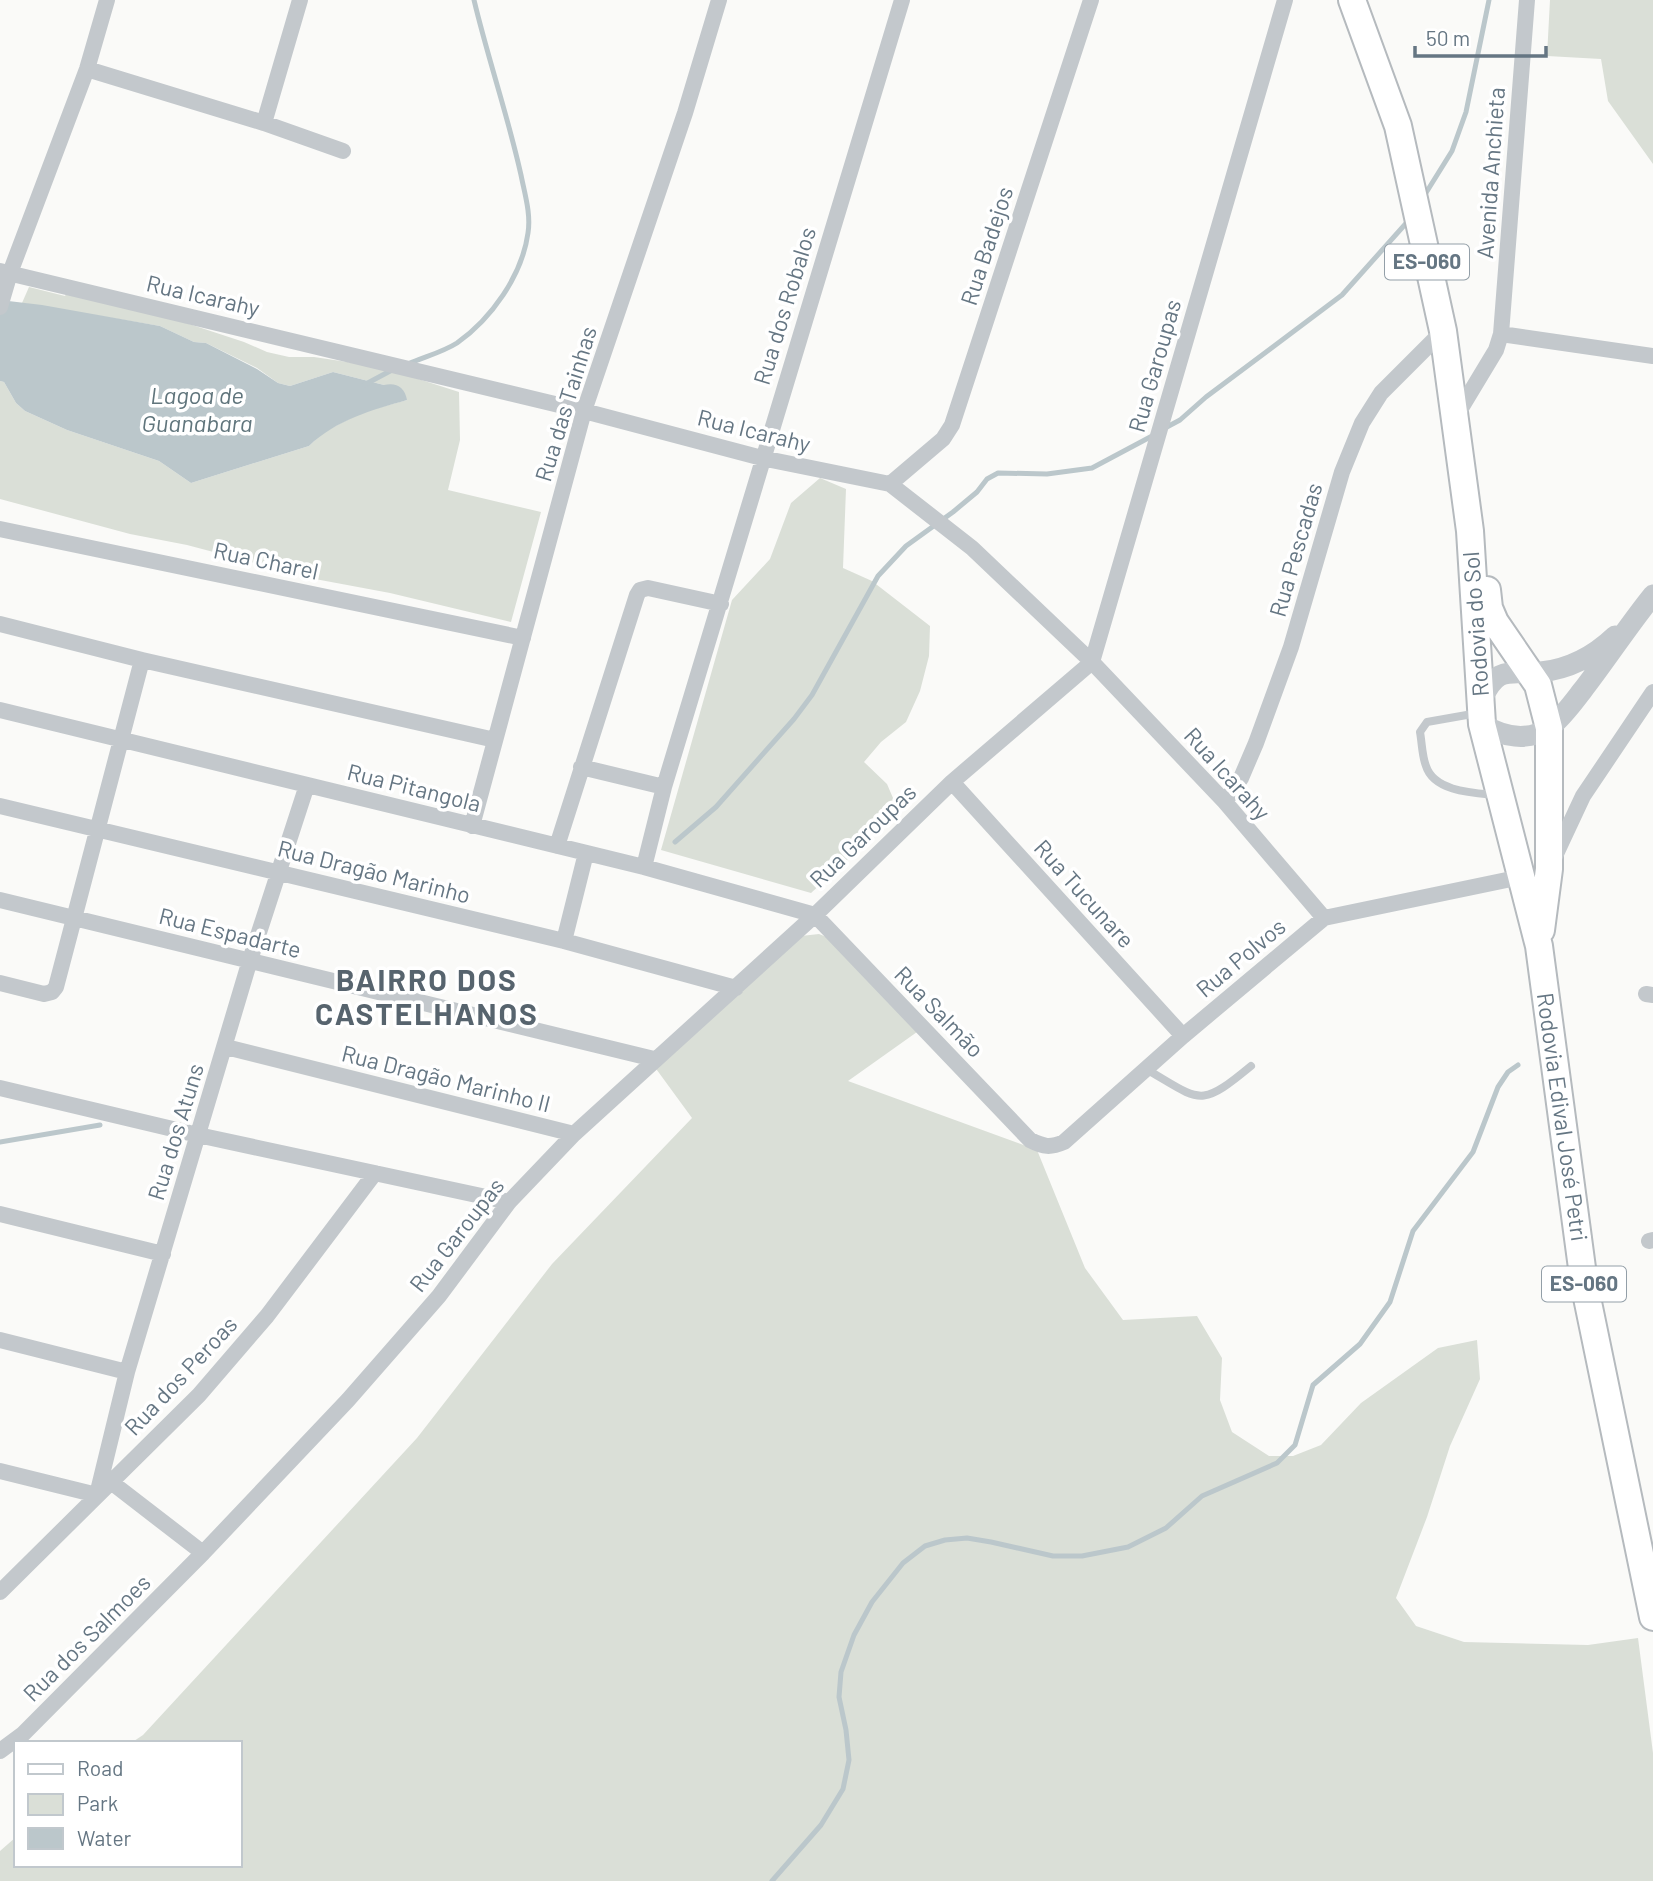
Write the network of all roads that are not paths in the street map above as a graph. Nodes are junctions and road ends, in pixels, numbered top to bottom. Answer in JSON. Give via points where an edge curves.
{"nodes":[{"id":1,"x":107,"y":0,"type":"edge"},
{"id":2,"x":300,"y":0,"type":"edge"},
{"id":3,"x":719,"y":0,"type":"edge"},
{"id":4,"x":902,"y":0,"type":"edge"},
{"id":5,"x":1091,"y":0,"type":"edge"},
{"id":6,"x":1285,"y":0,"type":"edge"},
{"id":7,"x":1352,"y":0,"type":"edge"},
{"id":8,"x":1527,"y":0,"type":"edge"},
{"id":9,"x":87,"y":69,"type":"junction"},
{"id":10,"x":264,"y":122,"type":"junction"},
{"id":11,"x":343,"y":151,"type":"dead end"},
{"id":12,"x":5,"y":272,"type":"edge"},
{"id":13,"x":0,"y":307,"type":"edge"},
{"id":14,"x":1443,"y":331,"type":"junction"},
{"id":15,"x":1502,"y":334,"type":"junction"},
{"id":16,"x":1653,"y":356,"type":"edge"},
{"id":17,"x":584,"y":411,"type":"junction"},
{"id":18,"x":1454,"y":420,"type":"junction"},
{"id":19,"x":762,"y":458,"type":"junction"},
{"id":20,"x":890,"y":484,"type":"junction"},
{"id":21,"x":0,"y":529,"type":"edge"},
{"id":22,"x":1470,"y":531,"type":"junction"},
{"id":23,"x":1653,"y":595,"type":"edge"},
{"id":24,"x":721,"y":604,"type":"junction"},
{"id":25,"x":1639,"y":612,"type":"junction"},
{"id":26,"x":0,"y":624,"type":"edge"},
{"id":27,"x":523,"y":638,"type":"junction"},
{"id":28,"x":142,"y":660,"type":"junction"},
{"id":29,"x":1093,"y":662,"type":"junction"},
{"id":30,"x":1529,"y":672,"type":"junction"},
{"id":31,"x":1653,"y":692,"type":"edge"},
{"id":32,"x":0,"y":710,"type":"edge"},
{"id":33,"x":1482,"y":712,"type":"junction"},
{"id":34,"x":1549,"y":728,"type":"junction"},
{"id":35,"x":122,"y":740,"type":"junction"},
{"id":36,"x":495,"y":740,"type":"junction"},
{"id":37,"x":581,"y":767,"type":"junction"},
{"id":38,"x":952,"y":782,"type":"junction"},
{"id":39,"x":307,"y":785,"type":"junction"},
{"id":40,"x":664,"y":788,"type":"junction"},
{"id":41,"x":1502,"y":796,"type":"junction"},
{"id":42,"x":1225,"y":803,"type":"junction"},
{"id":43,"x":0,"y":806,"type":"edge"},
{"id":44,"x":472,"y":826,"type":"junction"},
{"id":45,"x":97,"y":829,"type":"junction"},
{"id":46,"x":557,"y":846,"type":"junction"},
{"id":47,"x":586,"y":853,"type":"junction"},
{"id":48,"x":644,"y":867,"type":"junction"},
{"id":49,"x":1549,"y":869,"type":"junction"},
{"id":50,"x":279,"y":872,"type":"junction"},
{"id":51,"x":1521,"y":877,"type":"junction"},
{"id":52,"x":0,"y":900,"type":"edge"},
{"id":53,"x":816,"y":915,"type":"junction"},
{"id":54,"x":1324,"y":918,"type":"junction"},
{"id":55,"x":75,"y":919,"type":"junction"},
{"id":56,"x":565,"y":941,"type":"junction"},
{"id":57,"x":1539,"y":946,"type":"junction"},
{"id":58,"x":250,"y":960,"type":"junction"},
{"id":59,"x":0,"y":983,"type":"edge"},
{"id":60,"x":736,"y":988,"type":"junction"},
{"id":61,"x":1183,"y":1036,"type":"junction"},
{"id":62,"x":226,"y":1047,"type":"junction"},
{"id":63,"x":654,"y":1059,"type":"junction"},
{"id":64,"x":1251,"y":1066,"type":"dead end"},
{"id":65,"x":1146,"y":1069,"type":"junction"},
{"id":66,"x":0,"y":1088,"type":"edge"},
{"id":67,"x":574,"y":1134,"type":"junction"},
{"id":68,"x":198,"y":1135,"type":"junction"},
{"id":69,"x":1030,"y":1140,"type":"joint"},
{"id":70,"x":375,"y":1173,"type":"junction"},
{"id":71,"x":509,"y":1202,"type":"junction"},
{"id":72,"x":0,"y":1214,"type":"edge"},
{"id":73,"x":163,"y":1254,"type":"junction"},
{"id":74,"x":0,"y":1340,"type":"edge"},
{"id":75,"x":127,"y":1372,"type":"junction"},
{"id":76,"x":0,"y":1471,"type":"edge"},
{"id":77,"x":111,"y":1482,"type":"junction"},
{"id":78,"x":97,"y":1495,"type":"junction"},
{"id":79,"x":203,"y":1553,"type":"junction"},
{"id":80,"x":0,"y":1592,"type":"edge"},
{"id":81,"x":1653,"y":1617,"type":"edge"},
{"id":82,"x":0,"y":1751,"type":"edge"}],
"edges":[{"from":1,"to":9,"type":"street"},
{"from":2,"to":10,"type":"street"},
{"from":3,"to":17,"type":"street","name":"Rua das Tainhas"},
{"from":4,"to":19,"type":"street","name":"Rua dos Robalos"},
{"from":5,"to":20,"type":"street","name":"Rua Badejos","via":[[952,425],[943,439]]},
{"from":6,"to":29,"type":"street","name":"Rua Garoupas"},
{"from":7,"to":14,"type":"main road","number":"ES-060","via":[[1398,127]]},
{"from":8,"to":15,"type":"street","name":"Avenida Anchieta"},
{"from":9,"to":10,"type":"street"},
{"from":9,"to":12,"type":"street"},
{"from":10,"to":11,"type":"street"},
{"from":12,"to":13,"type":"street"},
{"from":12,"to":17,"type":"street","name":"Rua Icarahy"},
{"from":14,"to":18,"type":"main road","number":"ES-060"},
{"from":14,"to":42,"type":"street","name":"Rua Pescadas","via":[[1381,393],[1362,423],[1342,472],[1291,647],[1256,743]]},
{"from":15,"to":16,"type":"street"},
{"from":15,"to":18,"type":"street","name":"Avenida Anchieta"},
{"from":17,"to":19,"type":"street","name":"Rua Icarahy"},
{"from":17,"to":27,"type":"street","name":"Rua das Tainhas"},
{"from":18,"to":22,"type":"main road","number":"ES-060"},
{"from":19,"to":20,"type":"street","name":"Rua Icarahy"},
{"from":19,"to":24,"type":"street","name":"Rua dos Robalos"},
{"from":20,"to":29,"type":"street","name":"Rua Icarahy","via":[[972,548]]},
{"from":21,"to":27,"type":"street","name":"Rua Charel"},
{"from":22,"to":30,"type":"main road","name":"Rodovia do Sol","number":"ES-060","via":[[1495,622]]},
{"from":22,"to":33,"type":"main road","name":"Rodovia do Sol","number":"ES-060"},
{"from":23,"to":25,"type":"street"},
{"from":24,"to":37,"type":"street","via":[[640,590]]},
{"from":24,"to":40,"type":"street","name":"Rua dos Robalos"},
{"from":25,"to":30,"type":"street","via":[[1605,646],[1577,663]]},
{"from":25,"to":34,"type":"street","via":[[1570,708]]},
{"from":26,"to":28,"type":"street"},
{"from":27,"to":36,"type":"street","name":"Rua das Tainhas"},
{"from":28,"to":35,"type":"street"},
{"from":28,"to":36,"type":"street"},
{"from":29,"to":38,"type":"street","name":"Rua Garoupas"},
{"from":29,"to":42,"type":"street","name":"Rua Icarahy"},
{"from":30,"to":33,"type":"street","via":[[1500,676],[1489,686]]},
{"from":30,"to":34,"type":"main road","name":"Rodovia do Sol","number":"ES-060","via":[[1538,685]]},
{"from":31,"to":49,"type":"street","name":"Rodovia do Sol","via":[[1583,796]]},
{"from":32,"to":35,"type":"street","name":"Rua Pitangola"},
{"from":33,"to":34,"type":"street","via":[[1494,732],[1508,736]]},
{"from":33,"to":41,"type":"main road","name":"Rodovia do Sol","number":"ES-060"},
{"from":33,"to":41,"type":"lane","via":[[1427,722],[1420,732],[1426,768],[1451,789]]},
{"from":34,"to":49,"type":"main road","name":"Rodovia do Sol","number":"ES-060"},
{"from":35,"to":39,"type":"street","name":"Rua Pitangola"},
{"from":35,"to":45,"type":"street"},
{"from":36,"to":44,"type":"street","name":"Rua das Tainhas"},
{"from":37,"to":40,"type":"street"},
{"from":37,"to":46,"type":"street"},
{"from":38,"to":53,"type":"street","name":"Rua Garoupas"},
{"from":38,"to":61,"type":"street","name":"Rua Tucunare"},
{"from":39,"to":44,"type":"street","name":"Rua Pitangola"},
{"from":39,"to":50,"type":"street","name":"Rua dos Atuns"},
{"from":40,"to":48,"type":"street","name":"Rua dos Robalos"},
{"from":41,"to":51,"type":"main road","name":"Rodovia do Sol","number":"ES-060"},
{"from":42,"to":54,"type":"street","name":"Rua Icarahy"},
{"from":43,"to":45,"type":"street","name":"Rua Dragão Marinho"},
{"from":44,"to":46,"type":"street","name":"Rua Pitangola"},
{"from":45,"to":50,"type":"street","name":"Rua Dragão Marinho"},
{"from":45,"to":55,"type":"street"},
{"from":46,"to":47,"type":"street","name":"Rua Pitangola"},
{"from":47,"to":48,"type":"street","name":"Rua Pitangola"},
{"from":47,"to":56,"type":"street"},
{"from":48,"to":53,"type":"street","name":"Rua Pitangola"},
{"from":49,"to":57,"type":"main road","name":"Rodovia do Sol","number":"ES-060"},
{"from":50,"to":56,"type":"street","name":"Rua Dragão Marinho"},
{"from":50,"to":58,"type":"street","name":"Rua dos Atuns"},
{"from":51,"to":54,"type":"street","name":"Rua Polvos"},
{"from":51,"to":57,"type":"main road","name":"Rodovia do Sol","number":"ES-060"},
{"from":52,"to":55,"type":"street","name":"Rua Espadarte"},
{"from":53,"to":60,"type":"street","name":"Rua Garoupas"},
{"from":53,"to":69,"type":"street","name":"Rua Salmão"},
{"from":54,"to":61,"type":"street","name":"Rua Polvos"},
{"from":55,"to":58,"type":"street","name":"Rua Espadarte"},
{"from":55,"to":59,"type":"street","via":[[52,992]]},
{"from":56,"to":60,"type":"street","name":"Rua Dragão Marinho"},
{"from":57,"to":81,"type":"main road","name":"Rodovia Edival José Petri","number":"ES-060","via":[[1584,1283]]},
{"from":58,"to":62,"type":"street","name":"Rua dos Atuns"},
{"from":58,"to":63,"type":"street","name":"Rua Espadarte"},
{"from":60,"to":63,"type":"street","name":"Rua Garoupas"},
{"from":61,"to":65,"type":"street","name":"Rua Polvos"},
{"from":62,"to":67,"type":"street","name":"Rua Dragão Marinho II"},
{"from":62,"to":68,"type":"street","name":"Rua dos Atuns"},
{"from":63,"to":67,"type":"street","name":"Rua Garoupas"},
{"from":64,"to":65,"type":"lane","via":[[1207,1097],[1192,1096]]},
{"from":65,"to":69,"type":"street","name":"Rua Polvos","via":[[1064,1142],[1043,1147]]},
{"from":66,"to":68,"type":"street"},
{"from":67,"to":71,"type":"street","name":"Rua Garoupas"},
{"from":68,"to":70,"type":"street"},
{"from":68,"to":73,"type":"street","name":"Rua dos Atuns"},
{"from":70,"to":71,"type":"street"},
{"from":70,"to":77,"type":"street","name":"Rua dos Peroas","via":[[267,1317],[199,1395]]},
{"from":71,"to":79,"type":"street","name":"Rua Garoupas","via":[[439,1296]]},
{"from":72,"to":73,"type":"street"},
{"from":73,"to":75,"type":"street","name":"Rua dos Atuns"},
{"from":74,"to":75,"type":"street"},
{"from":75,"to":78,"type":"street","name":"Rua dos Atuns"},
{"from":76,"to":78,"type":"street"},
{"from":77,"to":78,"type":"street","name":"Rua dos Peroas"},
{"from":77,"to":79,"type":"street"},
{"from":78,"to":80,"type":"street","name":"Rua dos Peroas"},
{"from":79,"to":82,"type":"street","name":"Rua dos Salmoes","via":[[23,1734]]}]}
